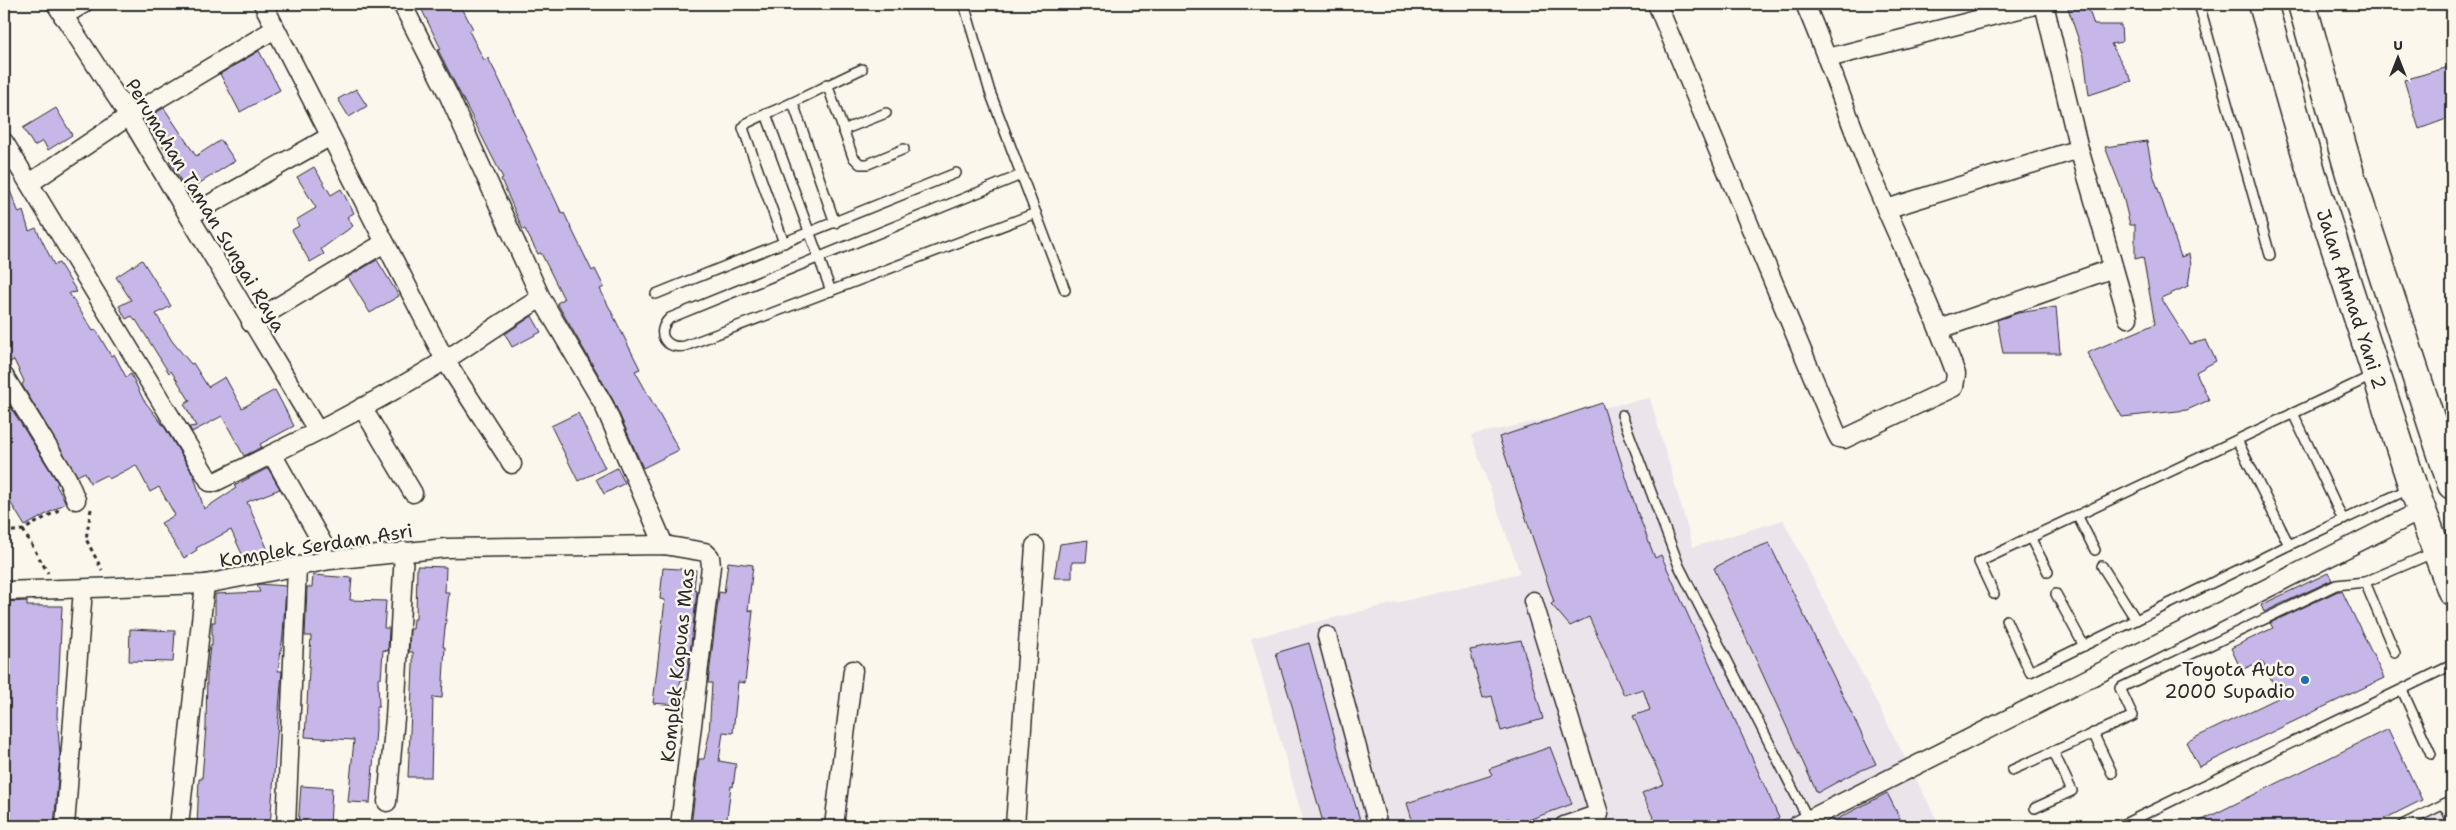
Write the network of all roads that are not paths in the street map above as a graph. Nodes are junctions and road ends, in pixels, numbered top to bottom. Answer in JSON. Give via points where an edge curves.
{"nodes":[{"id":1,"x":83,"y":4,"type":"edge"},
{"id":2,"x":263,"y":4,"type":"edge"},
{"id":3,"x":402,"y":4,"type":"edge"},
{"id":4,"x":964,"y":4,"type":"edge"},
{"id":5,"x":1657,"y":4,"type":"edge"},
{"id":6,"x":1805,"y":4,"type":"edge"},
{"id":7,"x":2039,"y":4,"type":"edge"},
{"id":8,"x":2044,"y":4,"type":"edge"},
{"id":9,"x":2199,"y":4,"type":"edge"},
{"id":10,"x":2263,"y":4,"type":"edge"},
{"id":11,"x":2302,"y":4,"type":"edge"},
{"id":12,"x":60,"y":10,"type":"edge"},
{"id":13,"x":275,"y":29,"type":"junction"},
{"id":14,"x":1828,"y":58,"type":"junction"},
{"id":15,"x":862,"y":69,"type":"dead end"},
{"id":16,"x":827,"y":84,"type":"junction"},
{"id":17,"x":793,"y":103,"type":"junction"},
{"id":18,"x":886,"y":113,"type":"dead end"},
{"id":19,"x":766,"y":114,"type":"junction"},
{"id":20,"x":129,"y":116,"type":"junction"},
{"id":21,"x":843,"y":130,"type":"junction"},
{"id":22,"x":329,"y":136,"type":"junction"},
{"id":23,"x":4,"y":142,"type":"edge"},
{"id":24,"x":2079,"y":148,"type":"junction"},
{"id":25,"x":904,"y":150,"type":"dead end"},
{"id":26,"x":956,"y":173,"type":"dead end"},
{"id":27,"x":1021,"y":175,"type":"junction"},
{"id":28,"x":30,"y":183,"type":"junction"},
{"id":29,"x":1886,"y":209,"type":"junction"},
{"id":30,"x":1036,"y":214,"type":"junction"},
{"id":31,"x":189,"y":216,"type":"junction"},
{"id":32,"x":835,"y":223,"type":"junction"},
{"id":33,"x":810,"y":233,"type":"junction"},
{"id":34,"x":384,"y":243,"type":"junction"},
{"id":35,"x":784,"y":243,"type":"junction"},
{"id":36,"x":2110,"y":255,"type":"junction"},
{"id":37,"x":2270,"y":255,"type":"dead end"},
{"id":38,"x":818,"y":258,"type":"junction"},
{"id":39,"x":1065,"y":290,"type":"dead end"},
{"id":40,"x":831,"y":291,"type":"junction"},
{"id":41,"x":656,"y":294,"type":"dead end"},
{"id":42,"x":541,"y":298,"type":"junction"},
{"id":43,"x":2128,"y":318,"type":"dead end"},
{"id":44,"x":251,"y":322,"type":"junction"},
{"id":45,"x":1940,"y":330,"type":"junction"},
{"id":46,"x":445,"y":360,"type":"junction"},
{"id":47,"x":2377,"y":374,"type":"junction"},
{"id":48,"x":4,"y":376,"type":"edge"},
{"id":49,"x":362,"y":407,"type":"junction"},
{"id":50,"x":2293,"y":413,"type":"junction"},
{"id":51,"x":1622,"y":415,"type":"dead end"},
{"id":52,"x":317,"y":430,"type":"junction"},
{"id":53,"x":2237,"y":440,"type":"junction"},
{"id":54,"x":272,"y":454,"type":"junction"},
{"id":55,"x":512,"y":464,"type":"dead end"},
{"id":56,"x":2452,"y":485,"type":"edge"},
{"id":57,"x":413,"y":492,"type":"dead end"},
{"id":58,"x":2418,"y":499,"type":"junction"},
{"id":59,"x":76,"y":500,"type":"road end"},
{"id":60,"x":2077,"y":515,"type":"junction"},
{"id":61,"x":2343,"y":520,"type":"junction"},
{"id":62,"x":2030,"y":537,"type":"junction"},
{"id":63,"x":2289,"y":545,"type":"junction"},
{"id":64,"x":324,"y":546,"type":"dead end"},
{"id":65,"x":664,"y":546,"type":"junction"},
{"id":66,"x":1035,"y":546,"type":"dead end"},
{"id":67,"x":2095,"y":550,"type":"dead end"},
{"id":68,"x":404,"y":551,"type":"junction"},
{"id":69,"x":2437,"y":551,"type":"junction"},
{"id":70,"x":2102,"y":566,"type":"dead end"},
{"id":71,"x":298,"y":567,"type":"junction"},
{"id":72,"x":2048,"y":572,"type":"dead end"},
{"id":73,"x":2365,"y":582,"type":"junction"},
{"id":74,"x":205,"y":584,"type":"junction"},
{"id":75,"x":82,"y":589,"type":"junction"},
{"id":76,"x":4,"y":591,"type":"edge"},
{"id":77,"x":2452,"y":591,"type":"edge"},
{"id":78,"x":1994,"y":594,"type":"dead end"},
{"id":79,"x":2056,"y":594,"type":"dead end"},
{"id":80,"x":1533,"y":601,"type":"dead end"},
{"id":81,"x":2006,"y":620,"type":"dead end"},
{"id":82,"x":2136,"y":620,"type":"junction"},
{"id":83,"x":1327,"y":636,"type":"dead end"},
{"id":84,"x":2084,"y":646,"type":"junction"},
{"id":85,"x":2396,"y":653,"type":"dead end"},
{"id":86,"x":2452,"y":665,"type":"edge"},
{"id":87,"x":853,"y":670,"type":"dead end"},
{"id":88,"x":2402,"y":690,"type":"junction"},
{"id":89,"x":2093,"y":733,"type":"junction"},
{"id":90,"x":2053,"y":751,"type":"junction"},
{"id":91,"x":2431,"y":754,"type":"dead end"},
{"id":92,"x":2012,"y":770,"type":"dead end"},
{"id":93,"x":2112,"y":773,"type":"dead end"},
{"id":94,"x":387,"y":802,"type":"dead end"},
{"id":95,"x":2448,"y":802,"type":"edge"},
{"id":96,"x":2034,"y":808,"type":"dead end"},
{"id":97,"x":1601,"y":820,"type":"edge"},
{"id":98,"x":2452,"y":821,"type":"edge"},
{"id":99,"x":1805,"y":824,"type":"edge"},
{"id":100,"x":65,"y":826,"type":"edge"},
{"id":101,"x":179,"y":826,"type":"edge"},
{"id":102,"x":286,"y":826,"type":"edge"},
{"id":103,"x":680,"y":826,"type":"edge"},
{"id":104,"x":834,"y":826,"type":"edge"},
{"id":105,"x":1015,"y":826,"type":"edge"},
{"id":106,"x":1378,"y":826,"type":"edge"},
{"id":107,"x":1564,"y":826,"type":"edge"},
{"id":108,"x":2120,"y":826,"type":"edge"},
{"id":109,"x":2403,"y":826,"type":"edge"}],
"edges":[{"from":1,"to":12,"type":"street"},
{"from":2,"to":13,"type":"street"},
{"from":3,"to":42,"type":"street","via":[[449,96]]},
{"from":4,"to":27,"type":"lane","via":[[990,92]]},
{"from":5,"to":45,"type":"street","via":[[1839,438],[1844,439],[1954,387],[1956,374]]},
{"from":6,"to":14,"type":"street"},
{"from":7,"to":14,"type":"street"},
{"from":8,"to":24,"type":"street"},
{"from":9,"to":37,"type":"lane"},
{"from":10,"to":47,"type":"highway","name":"Jalan Ahmad Yani 2","via":[[2314,185]]},
{"from":11,"to":56,"type":"highway","name":"Jalan Ahmad Yani 2","via":[[2350,174]]},
{"from":12,"to":20,"type":"street","name":"Perumahan Taman Sungai Raya"},
{"from":13,"to":20,"type":"street"},
{"from":13,"to":22,"type":"street"},
{"from":14,"to":29,"type":"street"},
{"from":15,"to":16,"type":"lane"},
{"from":16,"to":17,"type":"lane"},
{"from":16,"to":21,"type":"lane"},
{"from":17,"to":19,"type":"lane"},
{"from":17,"to":32,"type":"lane"},
{"from":18,"to":21,"type":"lane"},
{"from":19,"to":33,"type":"lane"},
{"from":19,"to":35,"type":"lane","via":[[743,128]]},
{"from":20,"to":28,"type":"street"},
{"from":20,"to":31,"type":"street","name":"Perumahan Taman Sungai Raya"},
{"from":21,"to":25,"type":"lane","via":[[853,157],[860,164]]},
{"from":22,"to":31,"type":"street"},
{"from":22,"to":34,"type":"street"},
{"from":23,"to":28,"type":"street"},
{"from":24,"to":29,"type":"street"},
{"from":24,"to":36,"type":"street"},
{"from":26,"to":32,"type":"lane"},
{"from":27,"to":30,"type":"lane"},
{"from":27,"to":38,"type":"lane"},
{"from":28,"to":54,"type":"street","via":[[208,480],[215,482]]},
{"from":29,"to":45,"type":"street"},
{"from":30,"to":39,"type":"lane"},
{"from":30,"to":40,"type":"lane"},
{"from":31,"to":44,"type":"street","name":"Perumahan Taman Sungai Raya"},
{"from":32,"to":33,"type":"lane"},
{"from":33,"to":35,"type":"lane"},
{"from":33,"to":38,"type":"lane"},
{"from":34,"to":44,"type":"street"},
{"from":34,"to":46,"type":"street"},
{"from":35,"to":41,"type":"lane"},
{"from":36,"to":43,"type":"street"},
{"from":36,"to":45,"type":"street","via":[[2111,265],[2105,272]]},
{"from":38,"to":40,"type":"lane"},
{"from":38,"to":40,"type":"lane","via":[[670,318],[662,330],[662,338],[668,345],[685,346]]},
{"from":42,"to":46,"type":"street"},
{"from":42,"to":65,"type":"street","via":[[604,405]]},
{"from":44,"to":52,"type":"street","name":"Perumahan Taman Sungai Raya"},
{"from":46,"to":49,"type":"street"},
{"from":46,"to":55,"type":"street"},
{"from":47,"to":50,"type":"lane"},
{"from":47,"to":58,"type":"highway","name":"Jalan Ahmad Yani 2"},
{"from":48,"to":59,"type":"street","via":[[67,478]]},
{"from":49,"to":52,"type":"street"},
{"from":49,"to":57,"type":"street"},
{"from":50,"to":53,"type":"lane"},
{"from":50,"to":61,"type":"lane"},
{"from":51,"to":99,"type":"lane","via":[[1679,566]]},
{"from":52,"to":54,"type":"street"},
{"from":53,"to":60,"type":"lane"},
{"from":53,"to":63,"type":"lane"},
{"from":54,"to":64,"type":"street"},
{"from":58,"to":61,"type":"lane"},
{"from":58,"to":69,"type":"highway","name":"Jalan Ahmad Yani 2"},
{"from":58,"to":99,"type":"street"},
{"from":60,"to":62,"type":"lane"},
{"from":60,"to":67,"type":"lane"},
{"from":61,"to":63,"type":"lane"},
{"from":62,"to":72,"type":"lane"},
{"from":62,"to":78,"type":"lane","via":[[1979,562]]},
{"from":63,"to":82,"type":"lane"},
{"from":65,"to":68,"type":"street","name":"Komplek Serdam Asri"},
{"from":65,"to":103,"type":"street","name":"Komplek Kapuas Mas","via":[[705,552],[710,557],[711,566]]},
{"from":66,"to":105,"type":"street"},
{"from":68,"to":71,"type":"street","name":"Komplek Serdam Asri"},
{"from":68,"to":94,"type":"street"},
{"from":69,"to":73,"type":"lane"},
{"from":69,"to":77,"type":"highway","name":"Jalan Ahmad Yani 2"},
{"from":70,"to":82,"type":"lane"},
{"from":71,"to":74,"type":"street","name":"Komplek Serdam Asri"},
{"from":71,"to":102,"type":"street"},
{"from":73,"to":85,"type":"lane"},
{"from":73,"to":89,"type":"lane","via":[[2336,585],[2120,688],[2133,716]]},
{"from":74,"to":75,"type":"street","name":"Komplek Serdam Asri"},
{"from":74,"to":101,"type":"street"},
{"from":75,"to":76,"type":"street","name":"Komplek Serdam Asri"},
{"from":75,"to":100,"type":"street"},
{"from":79,"to":84,"type":"lane"},
{"from":80,"to":97,"type":"street"},
{"from":81,"to":84,"type":"lane","via":[[2030,672]]},
{"from":82,"to":84,"type":"lane"},
{"from":83,"to":106,"type":"street"},
{"from":86,"to":88,"type":"lane"},
{"from":87,"to":104,"type":"street"},
{"from":88,"to":91,"type":"lane"},
{"from":88,"to":108,"type":"lane"},
{"from":89,"to":90,"type":"lane"},
{"from":89,"to":93,"type":"lane"},
{"from":90,"to":92,"type":"lane"},
{"from":90,"to":96,"type":"lane","via":[[2072,792]]},
{"from":95,"to":98,"type":"lane"},
{"from":95,"to":109,"type":"lane"},
{"from":97,"to":107,"type":"street"}]}
